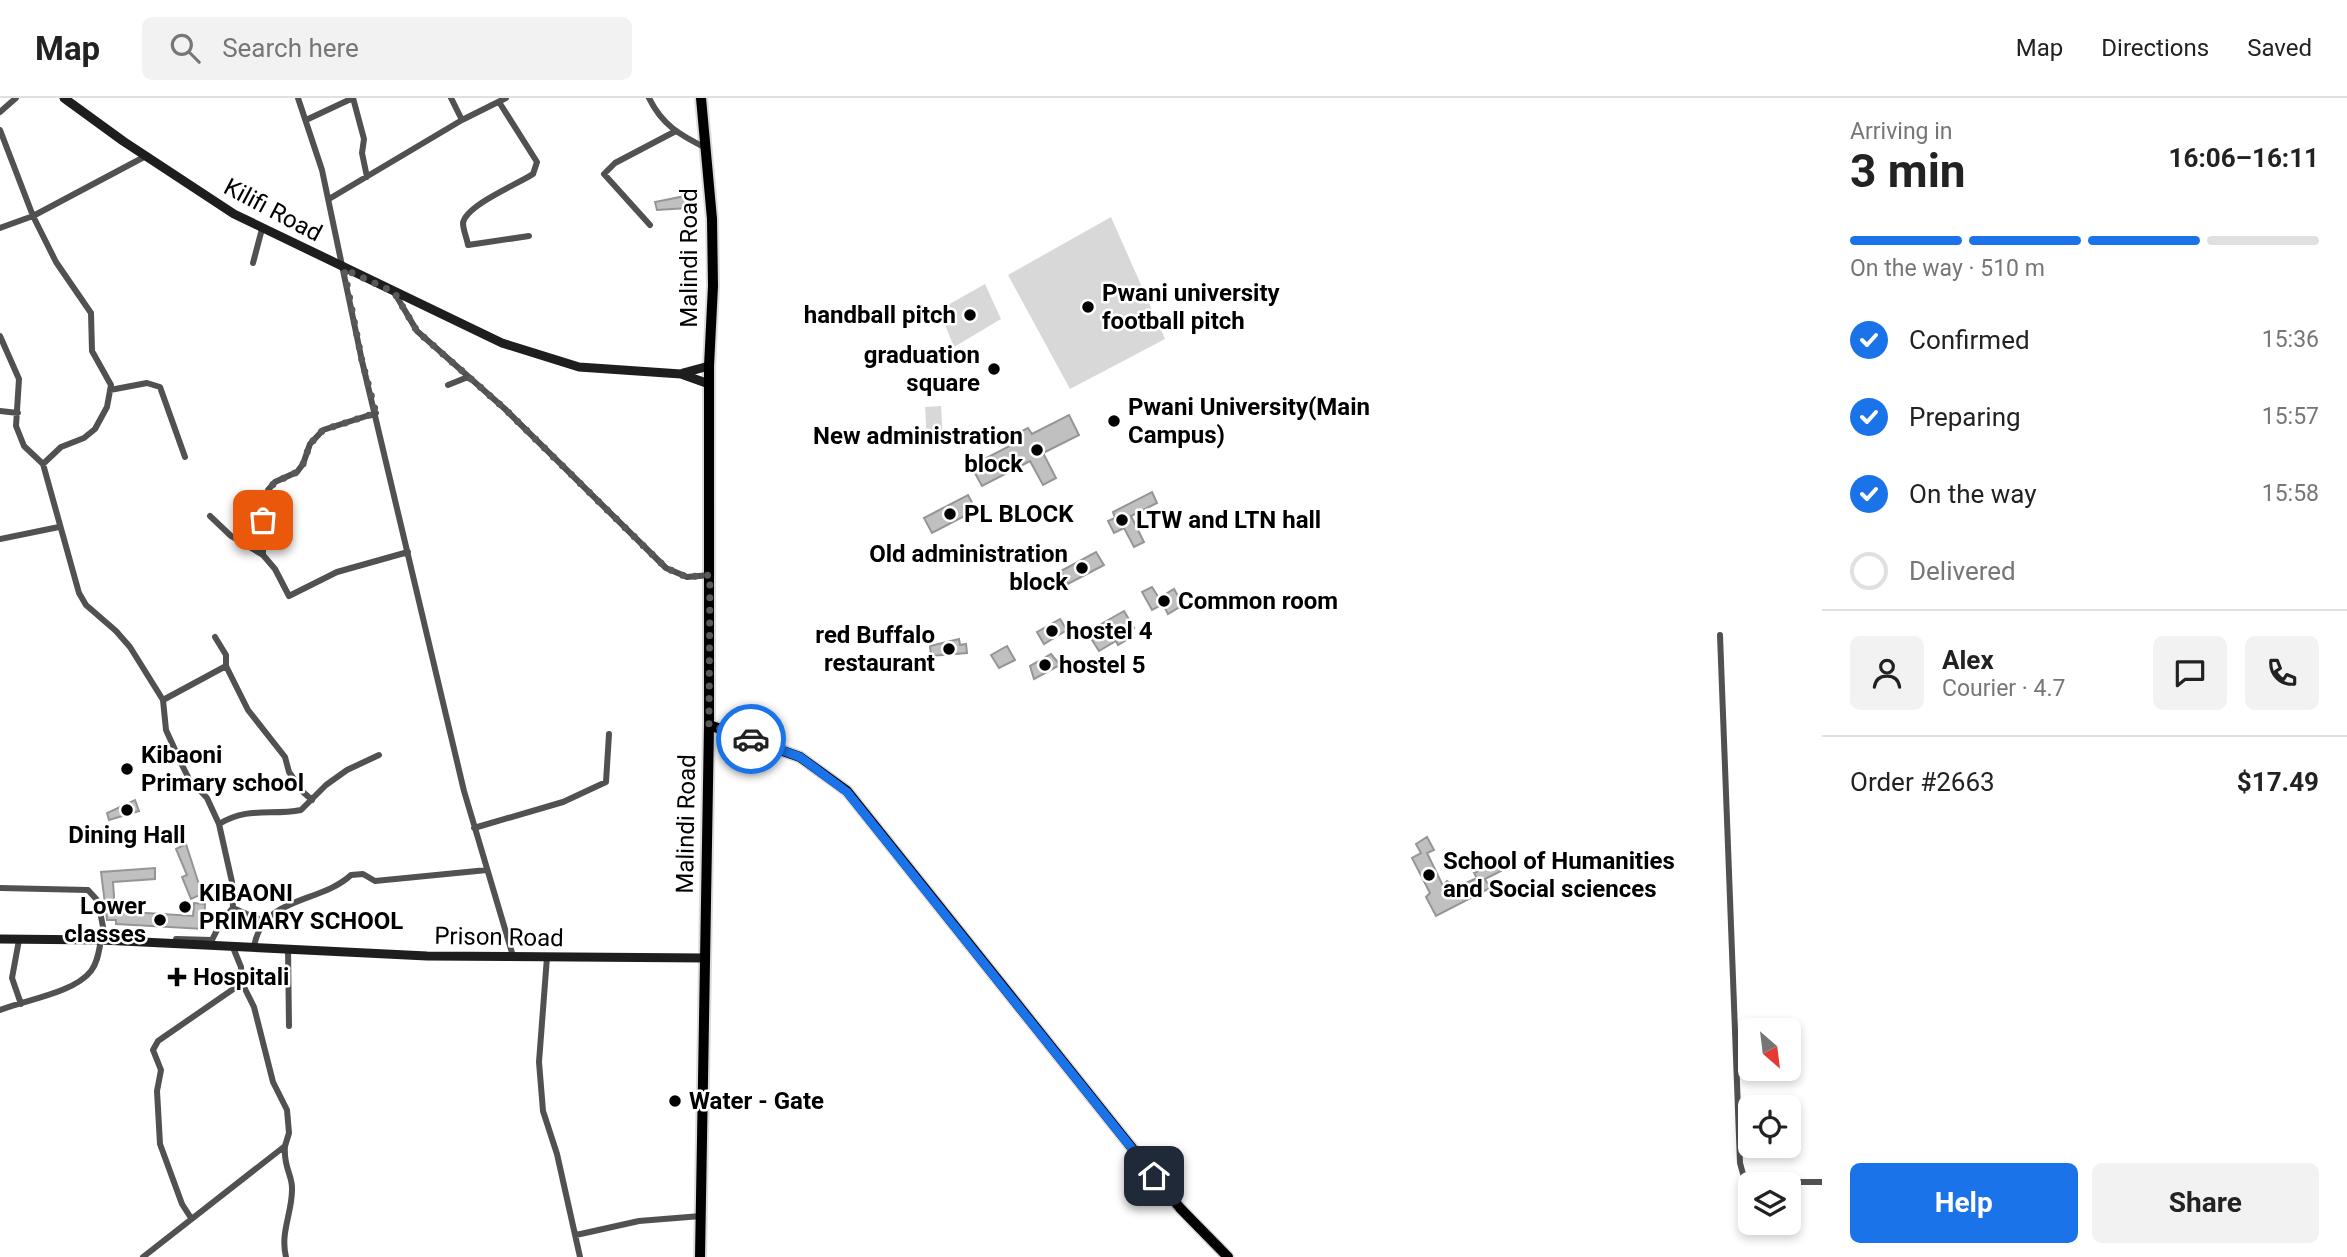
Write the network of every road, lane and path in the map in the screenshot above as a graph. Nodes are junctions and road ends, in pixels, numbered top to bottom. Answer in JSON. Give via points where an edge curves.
{"nodes":[{"id":1,"x":16,"y":98,"type":"edge"},
{"id":2,"x":64,"y":98,"type":"edge"},
{"id":3,"x":298,"y":98,"type":"edge"},
{"id":4,"x":353,"y":98,"type":"edge"},
{"id":5,"x":451,"y":98,"type":"edge"},
{"id":6,"x":649,"y":98,"type":"edge"},
{"id":7,"x":701,"y":98,"type":"edge"},
{"id":8,"x":502,"y":100,"type":"edge"},
{"id":9,"x":0,"y":112,"type":"edge"},
{"id":10,"x":306,"y":120,"type":"junction"},
{"id":11,"x":462,"y":120,"type":"junction"},
{"id":12,"x":0,"y":130,"type":"edge"},
{"id":13,"x":674,"y":132,"type":"junction"},
{"id":14,"x":707,"y":149,"type":"junction"},
{"id":15,"x":146,"y":156,"type":"junction"},
{"id":16,"x":367,"y":177,"type":"junction"},
{"id":17,"x":329,"y":199,"type":"junction"},
{"id":18,"x":33,"y":216,"type":"junction"},
{"id":19,"x":650,"y":225,"type":"dead end"},
{"id":20,"x":0,"y":228,"type":"edge"},
{"id":21,"x":262,"y":229,"type":"junction"},
{"id":22,"x":529,"y":236,"type":"dead end"},
{"id":23,"x":253,"y":263,"type":"dead end"},
{"id":24,"x":344,"y":269,"type":"junction"},
{"id":25,"x":394,"y":292,"type":"junction"},
{"id":26,"x":0,"y":335,"type":"edge"},
{"id":27,"x":709,"y":366,"type":"junction"},
{"id":28,"x":681,"y":373,"type":"junction"},
{"id":29,"x":468,"y":377,"type":"junction"},
{"id":30,"x":709,"y":384,"type":"junction"},
{"id":31,"x":448,"y":385,"type":"dead end"},
{"id":32,"x":110,"y":390,"type":"junction"},
{"id":33,"x":0,"y":411,"type":"edge"},
{"id":34,"x":18,"y":413,"type":"junction"},
{"id":35,"x":376,"y":413,"type":"junction"},
{"id":36,"x":185,"y":457,"type":"dead end"},
{"id":37,"x":43,"y":464,"type":"junction"},
{"id":38,"x":210,"y":516,"type":"dead end"},
{"id":39,"x":59,"y":527,"type":"junction"},
{"id":40,"x":0,"y":539,"type":"edge"},
{"id":41,"x":408,"y":552,"type":"junction"},
{"id":42,"x":263,"y":555,"type":"junction"},
{"id":43,"x":710,"y":575,"type":"junction"},
{"id":44,"x":1720,"y":635,"type":"dead end"},
{"id":45,"x":215,"y":637,"type":"dead end"},
{"id":46,"x":226,"y":666,"type":"junction"},
{"id":47,"x":163,"y":700,"type":"junction"},
{"id":48,"x":709,"y":725,"type":"junction"},
{"id":49,"x":609,"y":734,"type":"dead end"},
{"id":50,"x":379,"y":755,"type":"dead end"},
{"id":51,"x":312,"y":800,"type":"junction"},
{"id":52,"x":219,"y":824,"type":"junction"},
{"id":53,"x":474,"y":828,"type":"junction"},
{"id":54,"x":487,"y":870,"type":"junction"},
{"id":55,"x":0,"y":888,"type":"edge"},
{"id":56,"x":233,"y":908,"type":"junction"},
{"id":57,"x":262,"y":921,"type":"junction"},
{"id":58,"x":0,"y":939,"type":"edge"},
{"id":59,"x":19,"y":940,"type":"junction"},
{"id":60,"x":101,"y":940,"type":"junction"},
{"id":61,"x":232,"y":945,"type":"junction"},
{"id":62,"x":254,"y":947,"type":"junction"},
{"id":63,"x":288,"y":948,"type":"junction"},
{"id":64,"x":513,"y":957,"type":"junction"},
{"id":65,"x":547,"y":957,"type":"junction"},
{"id":66,"x":705,"y":958,"type":"junction"},
{"id":67,"x":242,"y":983,"type":"junction"},
{"id":68,"x":21,"y":1004,"type":"junction"},
{"id":69,"x":0,"y":1010,"type":"edge"},
{"id":70,"x":289,"y":1026,"type":"dead end"},
{"id":71,"x":285,"y":1146,"type":"junction"},
{"id":72,"x":1822,"y":1182,"type":"edge"},
{"id":73,"x":701,"y":1216,"type":"junction"},
{"id":74,"x":191,"y":1218,"type":"junction"},
{"id":75,"x":576,"y":1235,"type":"junction"},
{"id":76,"x":144,"y":1257,"type":"edge"},
{"id":77,"x":286,"y":1257,"type":"edge"},
{"id":78,"x":580,"y":1257,"type":"edge"},
{"id":79,"x":700,"y":1257,"type":"edge"},
{"id":80,"x":1227,"y":1257,"type":"edge"}],
"edges":[{"from":1,"to":9,"type":"street"},
{"from":2,"to":15,"type":"street","name":"Kilifi Road"},
{"from":3,"to":10,"type":"street"},
{"from":4,"to":10,"type":"street"},
{"from":4,"to":16,"type":"street","via":[[364,139]]},
{"from":5,"to":11,"type":"street"},
{"from":6,"to":13,"type":"street"},
{"from":7,"to":14,"type":"highway","name":"Malindi Road"},
{"from":8,"to":11,"type":"street"},
{"from":8,"to":22,"type":"street","via":[[537,169],[467,214],[464,230],[468,245]]},
{"from":10,"to":17,"type":"street"},
{"from":11,"to":16,"type":"street"},
{"from":12,"to":18,"type":"street"},
{"from":13,"to":14,"type":"street"},
{"from":13,"to":19,"type":"street","via":[[615,163],[604,174]]},
{"from":14,"to":27,"type":"highway","name":"Malindi Road","via":[[713,286]]},
{"from":15,"to":18,"type":"street"},
{"from":15,"to":21,"type":"street","name":"Kilifi Road"},
{"from":16,"to":17,"type":"street"},
{"from":17,"to":24,"type":"street"},
{"from":18,"to":20,"type":"street"},
{"from":18,"to":32,"type":"street","via":[[56,262],[92,313],[90,343]]},
{"from":21,"to":23,"type":"street"},
{"from":21,"to":24,"type":"street","name":"Kilifi Road"},
{"from":24,"to":25,"type":"street","name":"Kilifi Road"},
{"from":24,"to":35,"type":"street"},
{"from":25,"to":28,"type":"street","name":"Kilifi Road","via":[[502,343],[556,362]]},
{"from":25,"to":29,"type":"street","via":[[417,331]]},
{"from":26,"to":34,"type":"street","via":[[19,379]]},
{"from":27,"to":28,"type":"street","name":"Kilifi Road"},
{"from":27,"to":30,"type":"highway","name":"Malindi Road"},
{"from":28,"to":30,"type":"street","name":"Kilifi Road"},
{"from":29,"to":31,"type":"street"},
{"from":29,"to":43,"type":"street","via":[[671,572],[687,577]]},
{"from":30,"to":43,"type":"highway","name":"Malindi Road"},
{"from":32,"to":36,"type":"street","via":[[147,383],[160,387]]},
{"from":32,"to":37,"type":"street","via":[[104,413],[91,434],[61,447]]},
{"from":33,"to":34,"type":"street"},
{"from":34,"to":37,"type":"street","via":[[16,426],[24,446]]},
{"from":35,"to":41,"type":"street"},
{"from":35,"to":42,"type":"street","via":[[323,430],[310,444],[297,472],[268,490]]},
{"from":37,"to":39,"type":"street"},
{"from":38,"to":42,"type":"street","via":[[230,536]]},
{"from":39,"to":40,"type":"street"},
{"from":39,"to":47,"type":"street","via":[[86,606],[123,639]]},
{"from":41,"to":42,"type":"street","via":[[338,572],[289,596]]},
{"from":41,"to":53,"type":"street"},
{"from":43,"to":48,"type":"highway","name":"Malindi Road"},
{"from":44,"to":72,"type":"street","via":[[1741,1163],[1744,1174],[1754,1182]]},
{"from":45,"to":46,"type":"street","via":[[226,656]]},
{"from":46,"to":47,"type":"street"},
{"from":46,"to":51,"type":"street","via":[[248,710]]},
{"from":47,"to":52,"type":"street","via":[[166,730]]},
{"from":48,"to":66,"type":"highway","name":"Malindi Road"},
{"from":48,"to":80,"type":"main road","via":[[800,757],[847,792],[1180,1208]]},
{"from":49,"to":53,"type":"street","via":[[606,782],[562,802]]},
{"from":50,"to":51,"type":"street","via":[[347,770]]},
{"from":51,"to":52,"type":"street","via":[[301,810],[235,814]]},
{"from":52,"to":56,"type":"street"},
{"from":53,"to":54,"type":"street"},
{"from":54,"to":57,"type":"street","via":[[375,881],[363,874],[351,875],[342,884]]},
{"from":54,"to":64,"type":"street"},
{"from":55,"to":56,"type":"street","via":[[88,890],[97,901],[104,932],[134,937],[212,940]]},
{"from":56,"to":57,"type":"street"},
{"from":57,"to":62,"type":"street"},
{"from":58,"to":59,"type":"street","name":"Prison Road"},
{"from":59,"to":60,"type":"street","name":"Prison Road"},
{"from":59,"to":68,"type":"street","via":[[12,978]]},
{"from":60,"to":61,"type":"street","name":"Prison Road"},
{"from":60,"to":68,"type":"street","via":[[88,975]]},
{"from":61,"to":62,"type":"street","name":"Prison Road"},
{"from":61,"to":67,"type":"street"},
{"from":62,"to":63,"type":"street","name":"Prison Road"},
{"from":63,"to":64,"type":"street","name":"Prison Road"},
{"from":63,"to":70,"type":"street"},
{"from":64,"to":65,"type":"street","name":"Prison Road"},
{"from":65,"to":66,"type":"street","name":"Prison Road"},
{"from":65,"to":75,"type":"street","via":[[540,1009],[540,1089]]},
{"from":66,"to":73,"type":"highway","name":"Malindi Road"},
{"from":67,"to":71,"type":"street","via":[[254,1007],[272,1082],[287,1110]]},
{"from":67,"to":74,"type":"street","via":[[158,1041],[153,1050],[161,1070],[159,1144]]},
{"from":68,"to":69,"type":"street"},
{"from":71,"to":74,"type":"street"},
{"from":71,"to":77,"type":"street","via":[[285,1169],[292,1191],[284,1236]]},
{"from":73,"to":75,"type":"street","via":[[639,1221]]},
{"from":73,"to":79,"type":"highway","name":"Malindi Road"},
{"from":74,"to":76,"type":"street"},
{"from":75,"to":78,"type":"street"}]}
